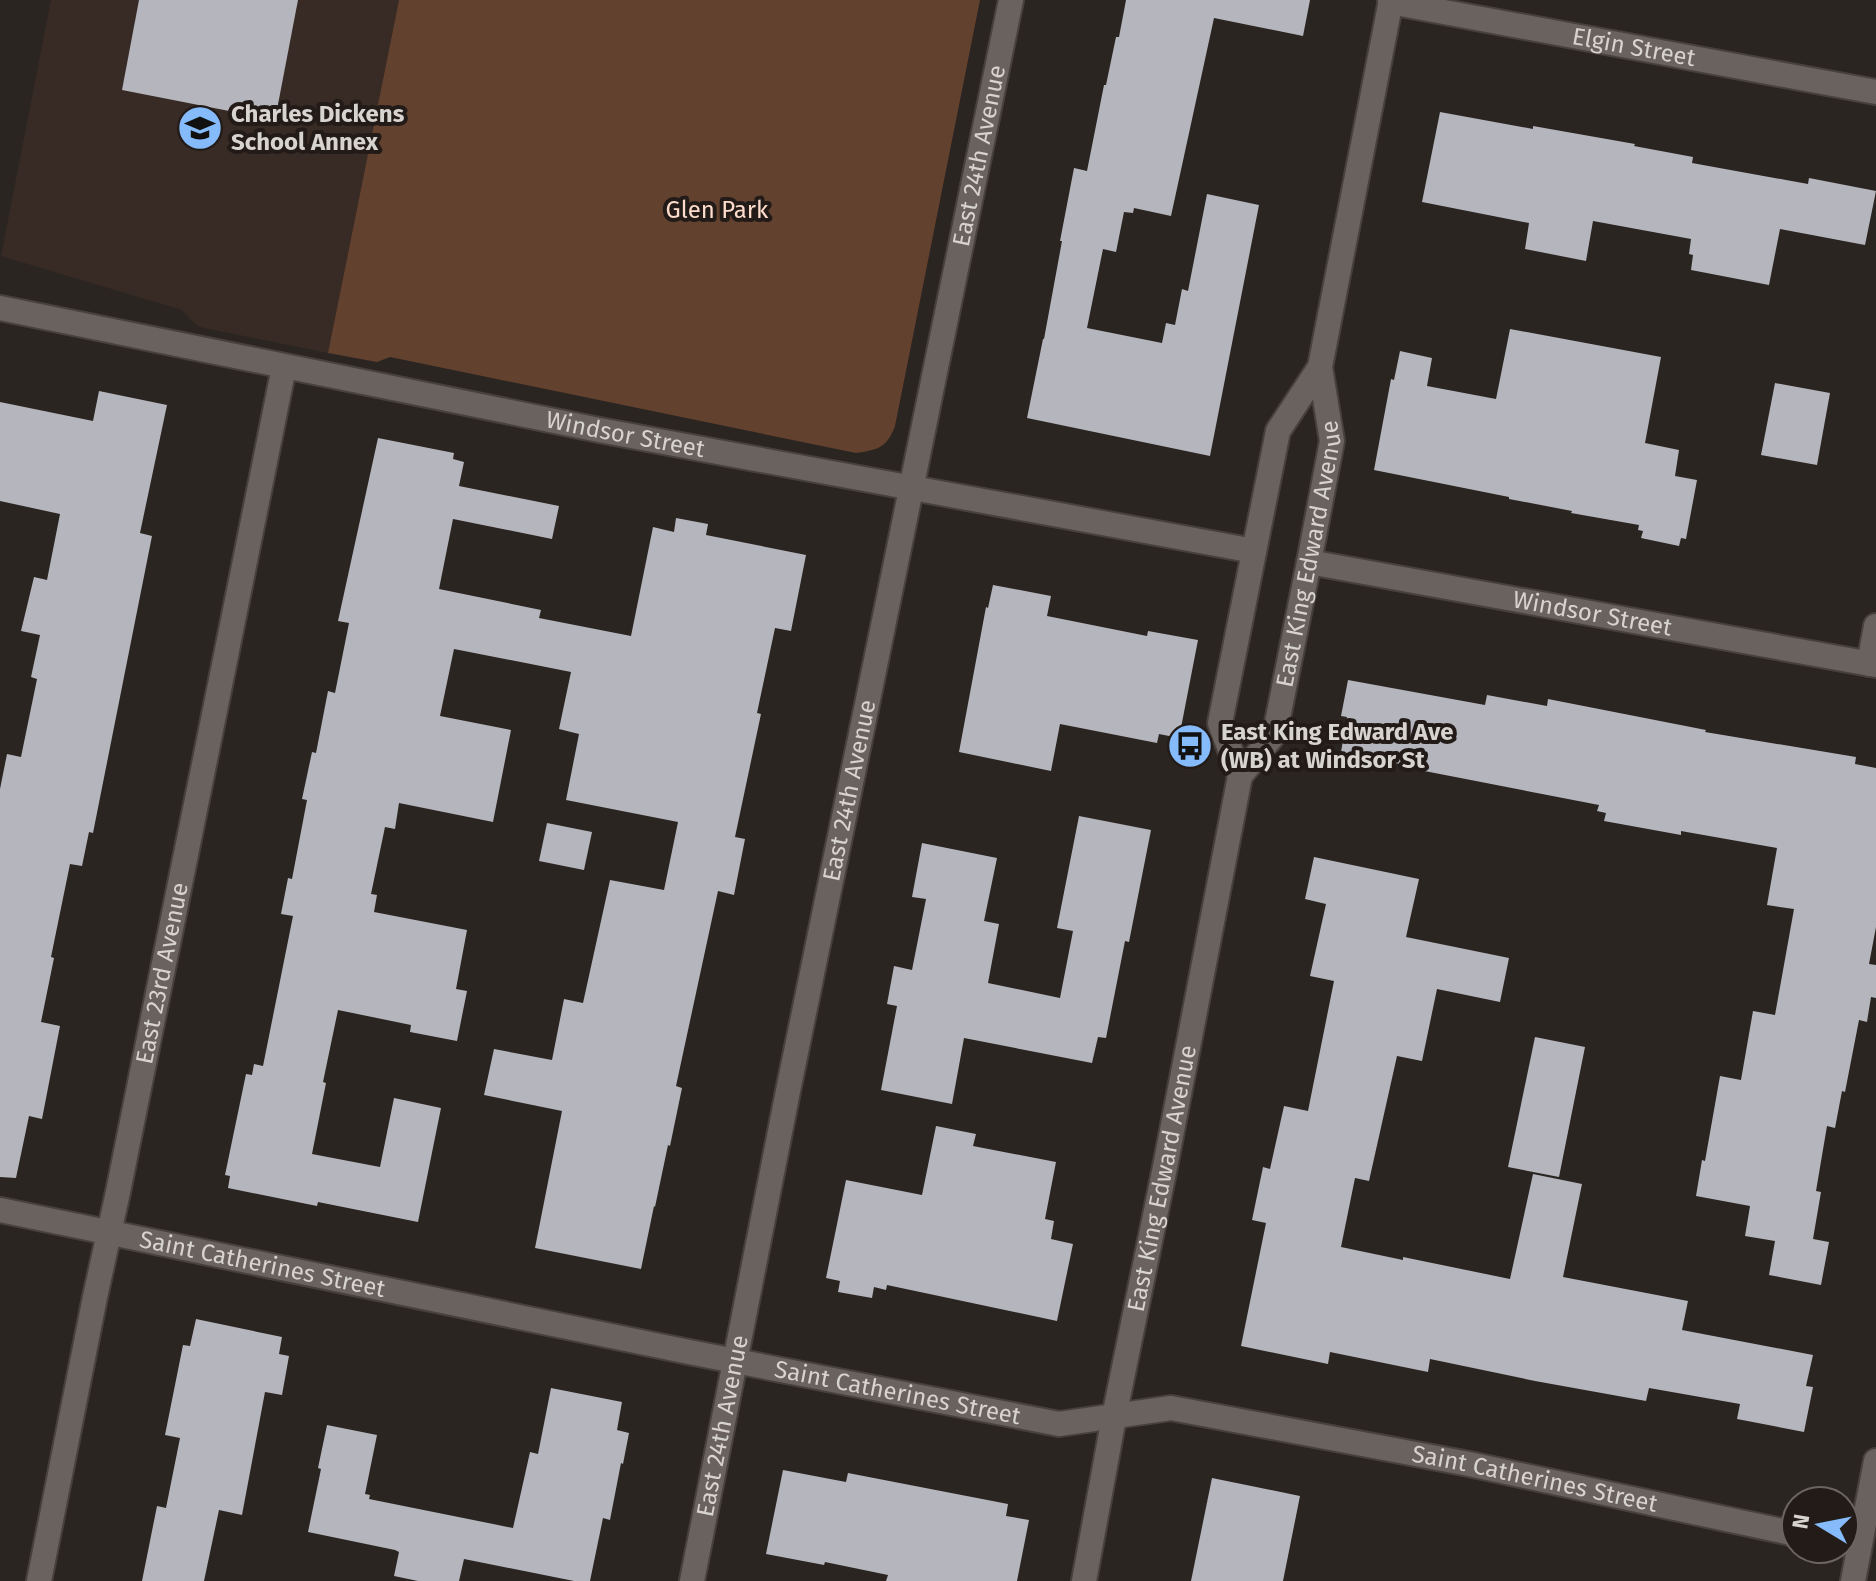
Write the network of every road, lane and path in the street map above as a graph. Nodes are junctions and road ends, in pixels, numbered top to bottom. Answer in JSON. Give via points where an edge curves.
{"nodes":[{"id":1,"x":1011,"y":0,"type":"edge"},
{"id":2,"x":1391,"y":1,"type":"edge"},
{"id":3,"x":1876,"y":92,"type":"edge"},
{"id":4,"x":0,"y":308,"type":"edge"},
{"id":5,"x":284,"y":367,"type":"junction"},
{"id":6,"x":1320,"y":367,"type":"junction"},
{"id":7,"x":911,"y":488,"type":"junction"},
{"id":8,"x":1254,"y":551,"type":"junction"},
{"id":9,"x":1309,"y":562,"type":"junction"},
{"id":10,"x":1876,"y":626,"type":"edge"},
{"id":11,"x":1873,"y":664,"type":"edge"},
{"id":12,"x":1240,"y":776,"type":"junction"},
{"id":13,"x":0,"y":1210,"type":"edge"},
{"id":14,"x":109,"y":1232,"type":"junction"},
{"id":15,"x":734,"y":1361,"type":"junction"},
{"id":16,"x":1114,"y":1417,"type":"junction"},
{"id":17,"x":1876,"y":1461,"type":"edge"},
{"id":18,"x":1780,"y":1531,"type":"edge"},
{"id":19,"x":1860,"y":1545,"type":"edge"},
{"id":20,"x":39,"y":1581,"type":"edge"},
{"id":21,"x":692,"y":1581,"type":"edge"},
{"id":22,"x":1084,"y":1581,"type":"edge"}],
"edges":[{"from":1,"to":7,"type":"street","name":"East 24th Avenue"},
{"from":2,"to":3,"type":"street","name":"Elgin Street"},
{"from":2,"to":6,"type":"street","name":"East King Edward Avenue"},
{"from":4,"to":5,"type":"street","name":"Windsor Street"},
{"from":5,"to":7,"type":"street","name":"Windsor Street"},
{"from":5,"to":14,"type":"street","name":"East 23rd Avenue"},
{"from":6,"to":8,"type":"street","name":"East King Edward Avenue","via":[[1278,431]]},
{"from":6,"to":9,"type":"street","name":"East King Edward Avenue","via":[[1332,441]]},
{"from":7,"to":8,"type":"street","name":"Windsor Street"},
{"from":7,"to":15,"type":"street","name":"East 24th Avenue"},
{"from":8,"to":12,"type":"street","name":"East King Edward Avenue","via":[[1220,723]]},
{"from":9,"to":11,"type":"street","name":"Windsor Street"},
{"from":9,"to":12,"type":"street","name":"East King Edward Avenue","via":[[1275,733]]},
{"from":10,"to":11,"type":"street"},
{"from":12,"to":16,"type":"street","name":"East King Edward Avenue"},
{"from":13,"to":14,"type":"street","name":"Saint Catherines Street"},
{"from":14,"to":15,"type":"street","name":"Saint Catherines Street"},
{"from":14,"to":20,"type":"street","name":"East 23rd Avenue"},
{"from":15,"to":16,"type":"street","name":"Saint Catherines Street","via":[[1059,1424]]},
{"from":15,"to":21,"type":"street","name":"East 24th Avenue"},
{"from":16,"to":18,"type":"street","name":"Saint Catherines Street","via":[[1171,1408]]},
{"from":16,"to":22,"type":"street","name":"East King Edward Avenue"},
{"from":17,"to":19,"type":"street"}]}
